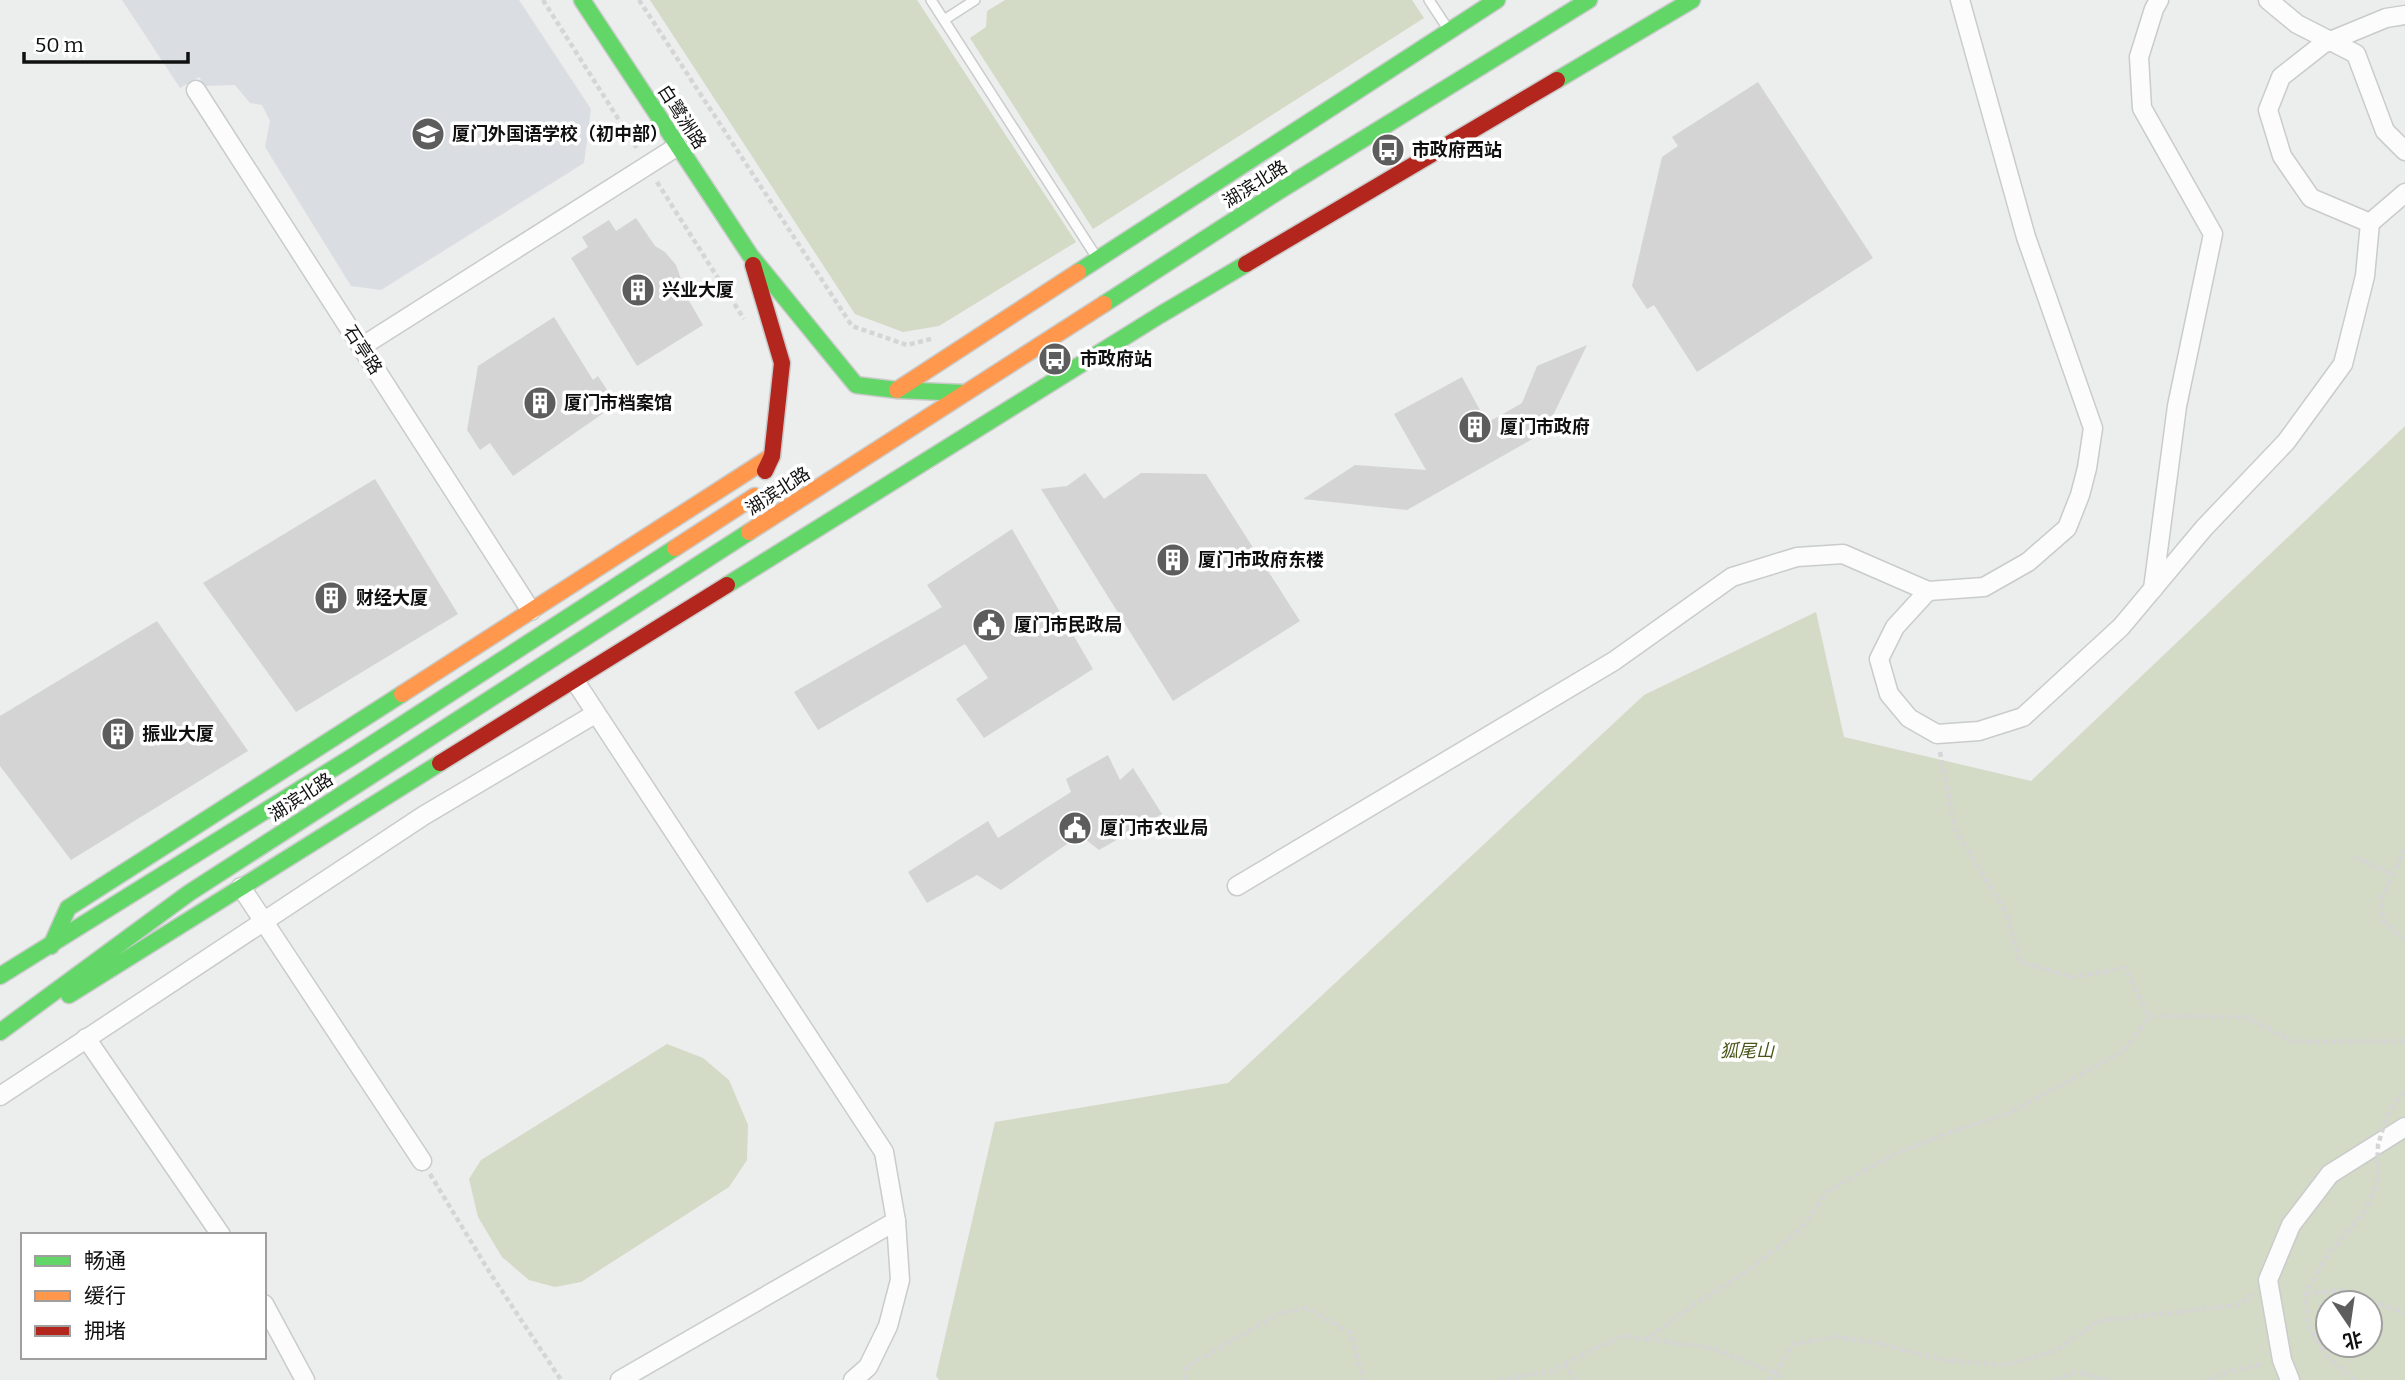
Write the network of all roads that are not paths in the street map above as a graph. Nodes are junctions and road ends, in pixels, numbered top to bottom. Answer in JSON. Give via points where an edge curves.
{"nodes":[{"id":1,"x":582,"y":0,"type":"edge"},
{"id":2,"x":931,"y":0,"type":"edge"},
{"id":3,"x":975,"y":0,"type":"edge"},
{"id":4,"x":1429,"y":0,"type":"edge"},
{"id":5,"x":1497,"y":0,"type":"edge"},
{"id":6,"x":1589,"y":0,"type":"edge"},
{"id":7,"x":1692,"y":0,"type":"edge"},
{"id":8,"x":1960,"y":0,"type":"edge"},
{"id":9,"x":2159,"y":0,"type":"edge"},
{"id":10,"x":2268,"y":0,"type":"edge"},
{"id":11,"x":2405,"y":15,"type":"edge"},
{"id":12,"x":944,"y":20,"type":"junction"},
{"id":13,"x":1449,"y":30,"type":"junction"},
{"id":14,"x":2331,"y":41,"type":"junction"},
{"id":15,"x":196,"y":90,"type":"dead end"},
{"id":16,"x":678,"y":146,"type":"junction"},
{"id":17,"x":2405,"y":152,"type":"edge"},
{"id":18,"x":2405,"y":193,"type":"edge"},
{"id":19,"x":2370,"y":223,"type":"junction"},
{"id":20,"x":750,"y":254,"type":"junction"},
{"id":21,"x":1098,"y":259,"type":"junction"},
{"id":22,"x":361,"y":347,"type":"junction"},
{"id":23,"x":897,"y":390,"type":"junction"},
{"id":24,"x":965,"y":393,"type":"junction"},
{"id":25,"x":772,"y":456,"type":"junction"},
{"id":26,"x":755,"y":496,"type":"joint"},
{"id":27,"x":2153,"y":590,"type":"junction"},
{"id":28,"x":1928,"y":591,"type":"junction"},
{"id":29,"x":531,"y":611,"type":"junction"},
{"id":30,"x":575,"y":681,"type":"junction"},
{"id":31,"x":595,"y":714,"type":"junction"},
{"id":32,"x":1237,"y":886,"type":"dead end"},
{"id":33,"x":242,"y":887,"type":"junction"},
{"id":34,"x":264,"y":922,"type":"junction"},
{"id":35,"x":51,"y":946,"type":"junction"},
{"id":36,"x":0,"y":976,"type":"edge"},
{"id":37,"x":0,"y":1032,"type":"edge"},
{"id":38,"x":0,"y":1037,"type":"edge"},
{"id":39,"x":86,"y":1038,"type":"junction"},
{"id":40,"x":0,"y":1096,"type":"edge"},
{"id":41,"x":2405,"y":1127,"type":"edge"},
{"id":42,"x":422,"y":1161,"type":"road end"},
{"id":43,"x":896,"y":1221,"type":"junction"},
{"id":44,"x":220,"y":1233,"type":"edge"},
{"id":45,"x":266,"y":1308,"type":"edge"},
{"id":46,"x":305,"y":1380,"type":"edge"},
{"id":47,"x":620,"y":1380,"type":"edge"},
{"id":48,"x":853,"y":1380,"type":"edge"},
{"id":49,"x":2290,"y":1380,"type":"edge"}],
"edges":[{"from":1,"to":16,"type":"main road","name":"白鹭洲路"},
{"from":2,"to":12,"type":"lane"},
{"from":3,"to":12,"type":"lane"},
{"from":4,"to":13,"type":"lane"},
{"from":5,"to":13,"type":"main road"},
{"from":6,"to":24,"type":"main road","name":"湖滨北路","via":[[1267,198]]},
{"from":7,"to":30,"type":"main road","via":[[1160,315]]},
{"from":8,"to":28,"type":"street","via":[[2026,237],[2093,428],[2088,468],[2067,528],[2028,562],[1984,587]]},
{"from":9,"to":27,"type":"street","via":[[2139,57],[2142,108],[2213,234],[2177,406]]},
{"from":10,"to":14,"type":"street","via":[[2297,24]]},
{"from":11,"to":14,"type":"street"},
{"from":12,"to":21,"type":"lane"},
{"from":13,"to":21,"type":"main road"},
{"from":14,"to":17,"type":"street","via":[[2356,54],[2385,131]]},
{"from":14,"to":19,"type":"street","via":[[2281,77],[2268,110],[2282,156],[2311,198]]},
{"from":15,"to":22,"type":"street","name":"石亭路"},
{"from":16,"to":20,"type":"main road","name":"白鹭洲路"},
{"from":16,"to":22,"type":"street"},
{"from":18,"to":19,"type":"street"},
{"from":19,"to":27,"type":"street","via":[[2365,276],[2343,365],[2286,442],[2204,528]]},
{"from":20,"to":23,"type":"main road","name":"白鹭洲路","via":[[856,385]]},
{"from":20,"to":25,"type":"main road","name":"白鹭洲路","via":[[782,363]]},
{"from":21,"to":23,"type":"main road"},
{"from":22,"to":29,"type":"street","name":"石亭路"},
{"from":23,"to":24,"type":"main road","name":"白鹭洲路"},
{"from":24,"to":37,"type":"main road","name":"湖滨北路","via":[[201,885]]},
{"from":25,"to":26,"type":"main road","name":"白鹭洲路"},
{"from":25,"to":29,"type":"main road"},
{"from":26,"to":35,"type":"main road","name":"湖滨北路"},
{"from":27,"to":28,"type":"street","via":[[2121,627],[2023,717],[1979,731],[1937,734],[1909,718],[1888,694],[1879,659],[1895,627]]},
{"from":28,"to":32,"type":"street","via":[[1843,554],[1797,557],[1732,577],[1614,660]]},
{"from":29,"to":35,"type":"main road","via":[[68,908]]},
{"from":30,"to":31,"type":"street"},
{"from":30,"to":33,"type":"main road"},
{"from":31,"to":34,"type":"street","via":[[423,817]]},
{"from":31,"to":43,"type":"street","via":[[884,1152]]},
{"from":33,"to":34,"type":"street"},
{"from":33,"to":38,"type":"main road"},
{"from":34,"to":39,"type":"street"},
{"from":34,"to":42,"type":"street"},
{"from":35,"to":36,"type":"main road","name":"湖滨北路"},
{"from":39,"to":40,"type":"street"},
{"from":39,"to":44,"type":"street"},
{"from":41,"to":49,"type":"street","via":[[2330,1174],[2291,1225],[2268,1280],[2282,1360]]},
{"from":43,"to":47,"type":"street"},
{"from":43,"to":48,"type":"street","via":[[900,1280],[888,1326],[868,1367]]},
{"from":45,"to":46,"type":"street"}]}
